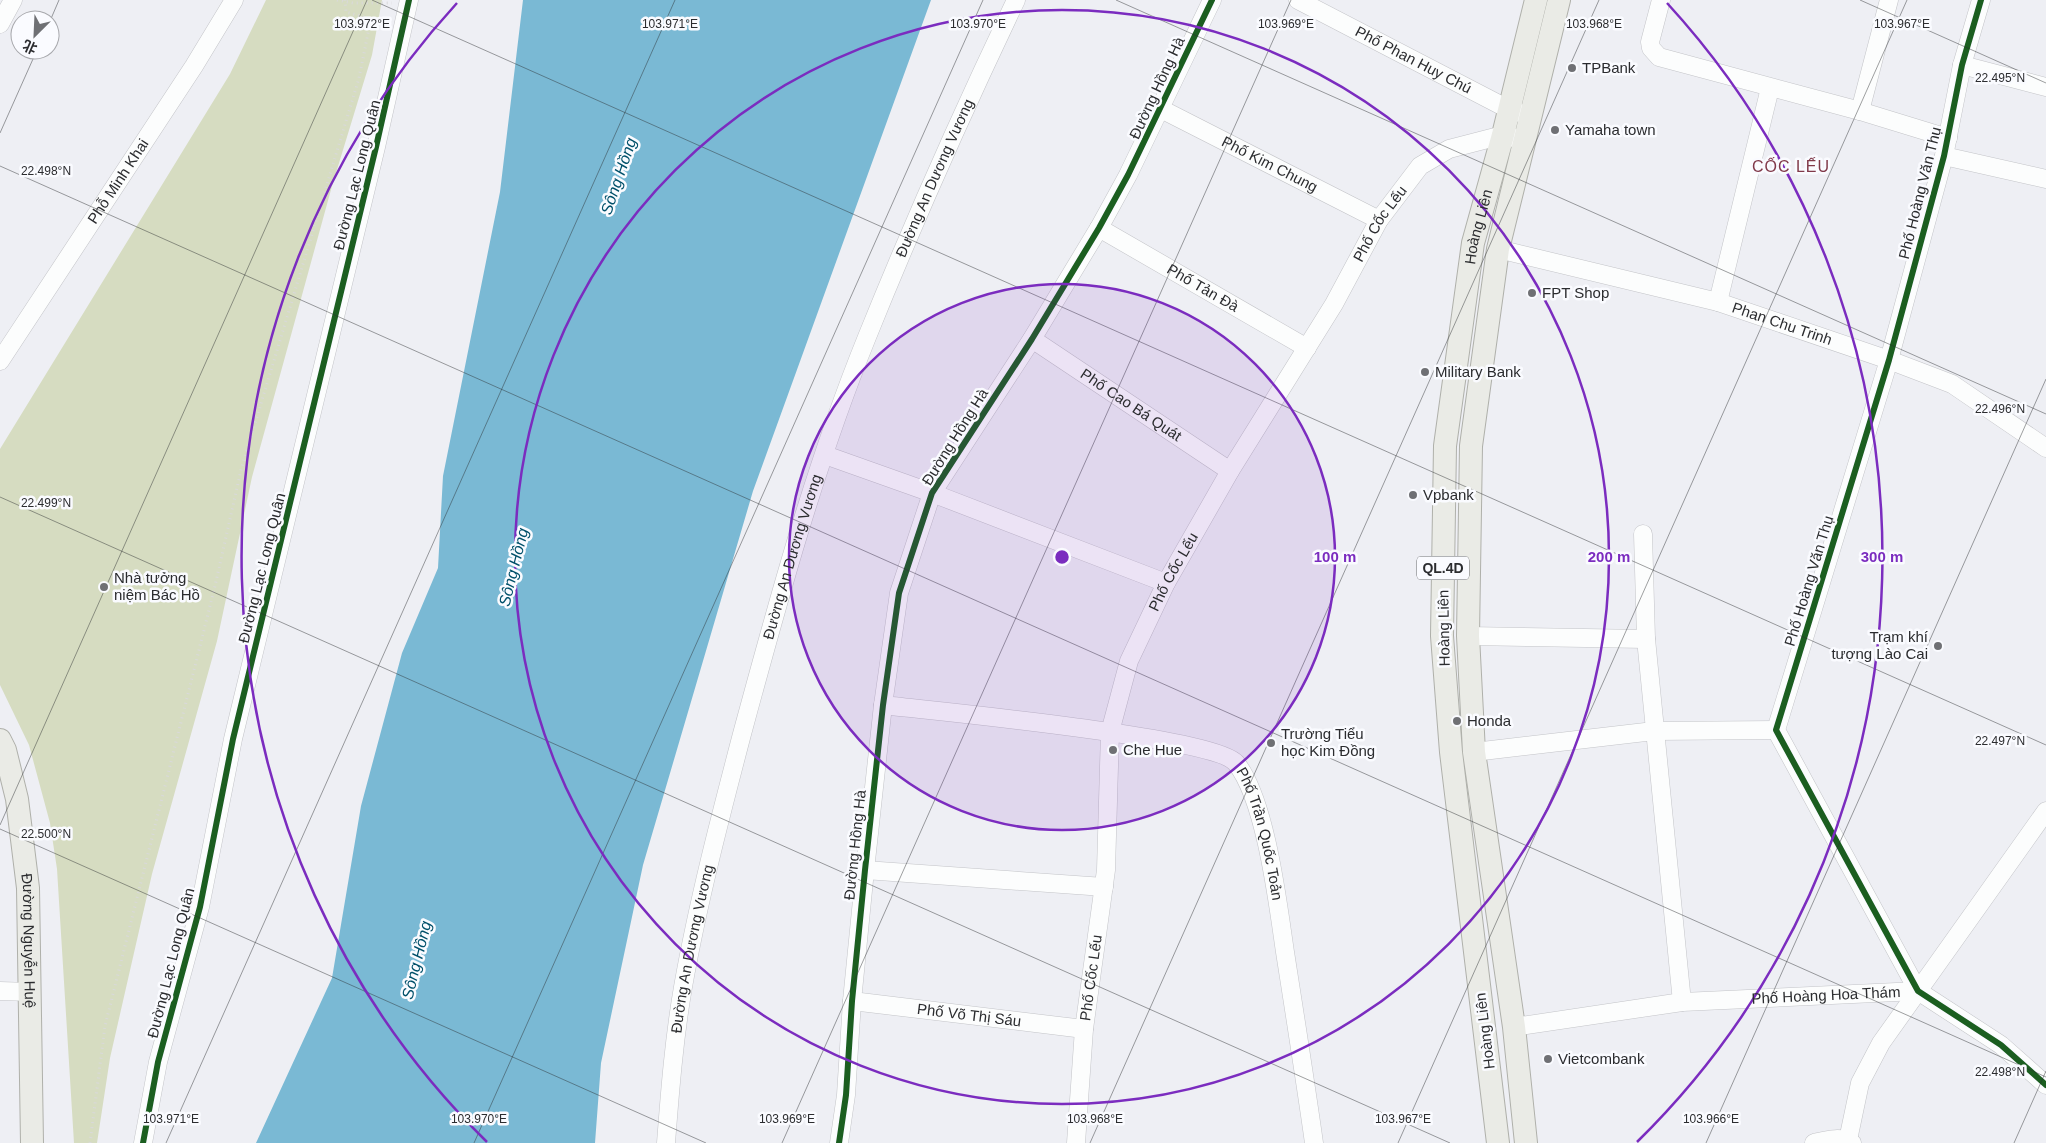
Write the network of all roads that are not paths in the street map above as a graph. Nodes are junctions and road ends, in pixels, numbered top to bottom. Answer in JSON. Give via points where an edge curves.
{"nodes":[{"id":1,"x":13,"y":0,"type":"edge"},
{"id":2,"x":234,"y":0,"type":"edge"},
{"id":3,"x":1016,"y":0,"type":"edge"},
{"id":4,"x":1212,"y":0,"type":"edge"},
{"id":5,"x":1298,"y":0,"type":"edge"},
{"id":6,"x":1536,"y":0,"type":"edge"},
{"id":7,"x":1559,"y":0,"type":"edge"},
{"id":8,"x":1662,"y":0,"type":"edge"},
{"id":9,"x":1888,"y":0,"type":"edge"},
{"id":10,"x":1981,"y":0,"type":"edge"},
{"id":11,"x":408,"y":2,"type":"edge"},
{"id":12,"x":0,"y":24,"type":"edge"},
{"id":13,"x":1962,"y":64,"type":"junction"},
{"id":14,"x":2046,"y":87,"type":"edge"},
{"id":15,"x":1770,"y":88,"type":"junction"},
{"id":16,"x":1161,"y":109,"type":"junction"},
{"id":17,"x":1860,"y":111,"type":"junction"},
{"id":18,"x":1520,"y":113,"type":"junction"},
{"id":19,"x":1514,"y":138,"type":"junction"},
{"id":20,"x":1948,"y":138,"type":"junction"},
{"id":21,"x":1944,"y":156,"type":"junction"},
{"id":22,"x":2046,"y":179,"type":"edge"},
{"id":23,"x":1379,"y":220,"type":"junction"},
{"id":24,"x":1099,"y":228,"type":"junction"},
{"id":25,"x":1473,"y":243,"type":"junction"},
{"id":26,"x":1498,"y":249,"type":"junction"},
{"id":27,"x":1718,"y":302,"type":"junction"},
{"id":28,"x":1032,"y":339,"type":"junction"},
{"id":29,"x":1307,"y":348,"type":"junction"},
{"id":30,"x":1889,"y":360,"type":"junction"},
{"id":31,"x":0,"y":361,"type":"edge"},
{"id":32,"x":2046,"y":448,"type":"edge"},
{"id":33,"x":825,"y":455,"type":"junction"},
{"id":34,"x":1230,"y":471,"type":"junction"},
{"id":35,"x":932,"y":493,"type":"junction"},
{"id":36,"x":1643,"y":534,"type":"dead end"},
{"id":37,"x":1166,"y":583,"type":"junction"},
{"id":38,"x":1468,"y":636,"type":"junction"},
{"id":39,"x":1646,"y":639,"type":"junction"},
{"id":40,"x":883,"y":705,"type":"junction"},
{"id":41,"x":1776,"y":730,"type":"junction"},
{"id":42,"x":1110,"y":732,"type":"junction"},
{"id":43,"x":1654,"y":732,"type":"junction"},
{"id":44,"x":0,"y":740,"type":"edge"},
{"id":45,"x":1451,"y":752,"type":"junction"},
{"id":46,"x":1474,"y":752,"type":"junction"},
{"id":47,"x":2046,"y":811,"type":"edge"},
{"id":48,"x":865,"y":870,"type":"junction"},
{"id":49,"x":1104,"y":887,"type":"junction"},
{"id":50,"x":0,"y":991,"type":"edge"},
{"id":51,"x":1918,"y":991,"type":"junction"},
{"id":52,"x":30,"y":992,"type":"junction"},
{"id":53,"x":852,"y":1001,"type":"junction"},
{"id":54,"x":1682,"y":1002,"type":"junction"},
{"id":55,"x":1514,"y":1027,"type":"junction"},
{"id":56,"x":1084,"y":1029,"type":"junction"},
{"id":57,"x":1485,"y":1030,"type":"junction"},
{"id":58,"x":2046,"y":1085,"type":"edge"},
{"id":59,"x":1850,"y":1142,"type":"edge"},
{"id":60,"x":32,"y":1143,"type":"edge"},
{"id":61,"x":143,"y":1143,"type":"edge"},
{"id":62,"x":666,"y":1143,"type":"edge"},
{"id":63,"x":839,"y":1143,"type":"edge"},
{"id":64,"x":1076,"y":1143,"type":"edge"},
{"id":65,"x":1314,"y":1143,"type":"edge"},
{"id":66,"x":1498,"y":1143,"type":"edge"},
{"id":67,"x":1526,"y":1143,"type":"edge"},
{"id":68,"x":1814,"y":1143,"type":"edge"}],
"edges":[{"from":1,"to":12,"type":"street"},
{"from":2,"to":31,"type":"street","name":"Phỗ Minh Khai"},
{"from":3,"to":33,"type":"street","name":"Đường An Dương Vương","via":[[866,338]]},
{"from":4,"to":16,"type":"street","name":"Đường Hồng Hà"},
{"from":5,"to":18,"type":"street","name":"Phố Phan Huy Chú"},
{"from":6,"to":18,"type":"main road","name":"Hoàng Liên","number":"QL.4D"},
{"from":7,"to":18,"type":"main road","name":"Hoàng Liên","number":"QL.4D"},
{"from":8,"to":15,"type":"street","via":[[1650,35],[1655,54]]},
{"from":9,"to":17,"type":"street"},
{"from":10,"to":13,"type":"street","name":"Phố Hoàng Văn Thụ"},
{"from":11,"to":61,"type":"street","name":"Đường Lạc Long Quân","via":[[376,148],[233,739],[200,907],[158,1062]]},
{"from":13,"to":14,"type":"street"},
{"from":13,"to":20,"type":"street","name":"Phố Hoàng Văn Thụ"},
{"from":15,"to":17,"type":"street"},
{"from":15,"to":27,"type":"street"},
{"from":16,"to":23,"type":"street","name":"Phố Kim Chung"},
{"from":16,"to":24,"type":"street","name":"Đường Hồng Hà"},
{"from":17,"to":20,"type":"street"},
{"from":18,"to":19,"type":"main road","name":"Hoàng Liên","number":"QL.4D"},
{"from":19,"to":23,"type":"street","name":"Phố Cốc Lếu","via":[[1449,150],[1420,166]]},
{"from":19,"to":25,"type":"main road","name":"Hoàng Liên","number":"QL.4D"},
{"from":19,"to":26,"type":"main road","name":"Hoàng Liên","number":"QL.4D"},
{"from":20,"to":21,"type":"street","name":"Phố Hoàng Văn Thụ"},
{"from":21,"to":22,"type":"street"},
{"from":21,"to":30,"type":"street","name":"Phố Hoàng Văn Thụ"},
{"from":23,"to":29,"type":"street","name":"Phố Cốc Lếu"},
{"from":24,"to":28,"type":"street","name":"Đường Hồng Hà"},
{"from":24,"to":29,"type":"street","name":"Phố Tản Đà"},
{"from":25,"to":26,"type":"main road"},
{"from":25,"to":45,"type":"main road","name":"Hoàng Liên","number":"QL.4D","via":[[1445,446],[1442,636]]},
{"from":26,"to":27,"type":"street","name":"Phan Chu Trinh"},
{"from":26,"to":38,"type":"main road","name":"Hoàng Liên","number":"QL.4D","via":[[1471,446]]},
{"from":27,"to":30,"type":"street","name":"Phan Chu Trinh"},
{"from":28,"to":34,"type":"street","name":"Phố Cao Bá Quát"},
{"from":28,"to":35,"type":"street","name":"Đường Hồng Hà"},
{"from":29,"to":34,"type":"street","name":"Phố Cốc Lếu"},
{"from":30,"to":32,"type":"street","name":"Phan Chu Trinh","via":[[1952,384]]},
{"from":30,"to":41,"type":"street","name":"Phố Hoàng Văn Thụ"},
{"from":33,"to":35,"type":"street"},
{"from":33,"to":62,"type":"street","name":"Đường An Dương Vương","via":[[767,642],[708,869],[682,996],[672,1064]]},
{"from":34,"to":37,"type":"street","name":"Phố Cốc Lếu"},
{"from":35,"to":37,"type":"street"},
{"from":35,"to":40,"type":"street","name":"Đường Hồng Hà","via":[[899,593]]},
{"from":36,"to":39,"type":"street"},
{"from":37,"to":42,"type":"street","name":"Phố Cốc Lếu","via":[[1129,660]]},
{"from":38,"to":39,"type":"street"},
{"from":38,"to":46,"type":"main road","name":"Hoàng Liên","number":"QL.4D"},
{"from":39,"to":43,"type":"street"},
{"from":40,"to":42,"type":"street","name":"Phố Trần Quốc Toản"},
{"from":40,"to":48,"type":"street","name":"Đường Hồng Hà"},
{"from":41,"to":43,"type":"street"},
{"from":41,"to":51,"type":"street"},
{"from":42,"to":49,"type":"street","name":"Phố Cốc Lếu"},
{"from":42,"to":65,"type":"street","name":"Phố Trần Quốc Toản","via":[[1222,755],[1235,763],[1252,793],[1272,866]]},
{"from":43,"to":46,"type":"street"},
{"from":43,"to":54,"type":"street"},
{"from":44,"to":52,"type":"main road","name":"Đường Nguyễn Huệ","via":[[17,799],[23,839],[28,888]]},
{"from":45,"to":46,"type":"main road"},
{"from":45,"to":57,"type":"main road","name":"Hoàng Liên","number":"QL.4D"},
{"from":46,"to":55,"type":"main road","name":"Hoàng Liên","number":"QL.4D"},
{"from":47,"to":51,"type":"street","name":"Phố Hoàng Hoa Thám"},
{"from":48,"to":49,"type":"street"},
{"from":48,"to":53,"type":"street","name":"Đường Hồng Hà"},
{"from":49,"to":56,"type":"street","name":"Phố Cốc Lếu"},
{"from":50,"to":52,"type":"street"},
{"from":51,"to":54,"type":"street","name":"Phố Hoàng Hoa Thám"},
{"from":51,"to":58,"type":"street","via":[[2001,1045]]},
{"from":51,"to":59,"type":"street","via":[[1881,1043],[1860,1083]]},
{"from":52,"to":60,"type":"main road","name":"Đường Nguyễn Huệ"},
{"from":53,"to":56,"type":"street","name":"Phố Võ Thị Sáu"},
{"from":53,"to":63,"type":"street","name":"Đường Hồng Hà","via":[[846,1095]]},
{"from":54,"to":55,"type":"street","name":"Phố Hoàng Hoa Thám"},
{"from":55,"to":57,"type":"main road"},
{"from":55,"to":67,"type":"main road","name":"Hoàng Liên","number":"QL.4D"},
{"from":56,"to":64,"type":"street","name":"Phố Cốc Lếu"},
{"from":57,"to":66,"type":"main road","name":"Hoàng Liên","number":"QL.4D"},
{"from":59,"to":68,"type":"street","via":[[1832,1139]]}]}
